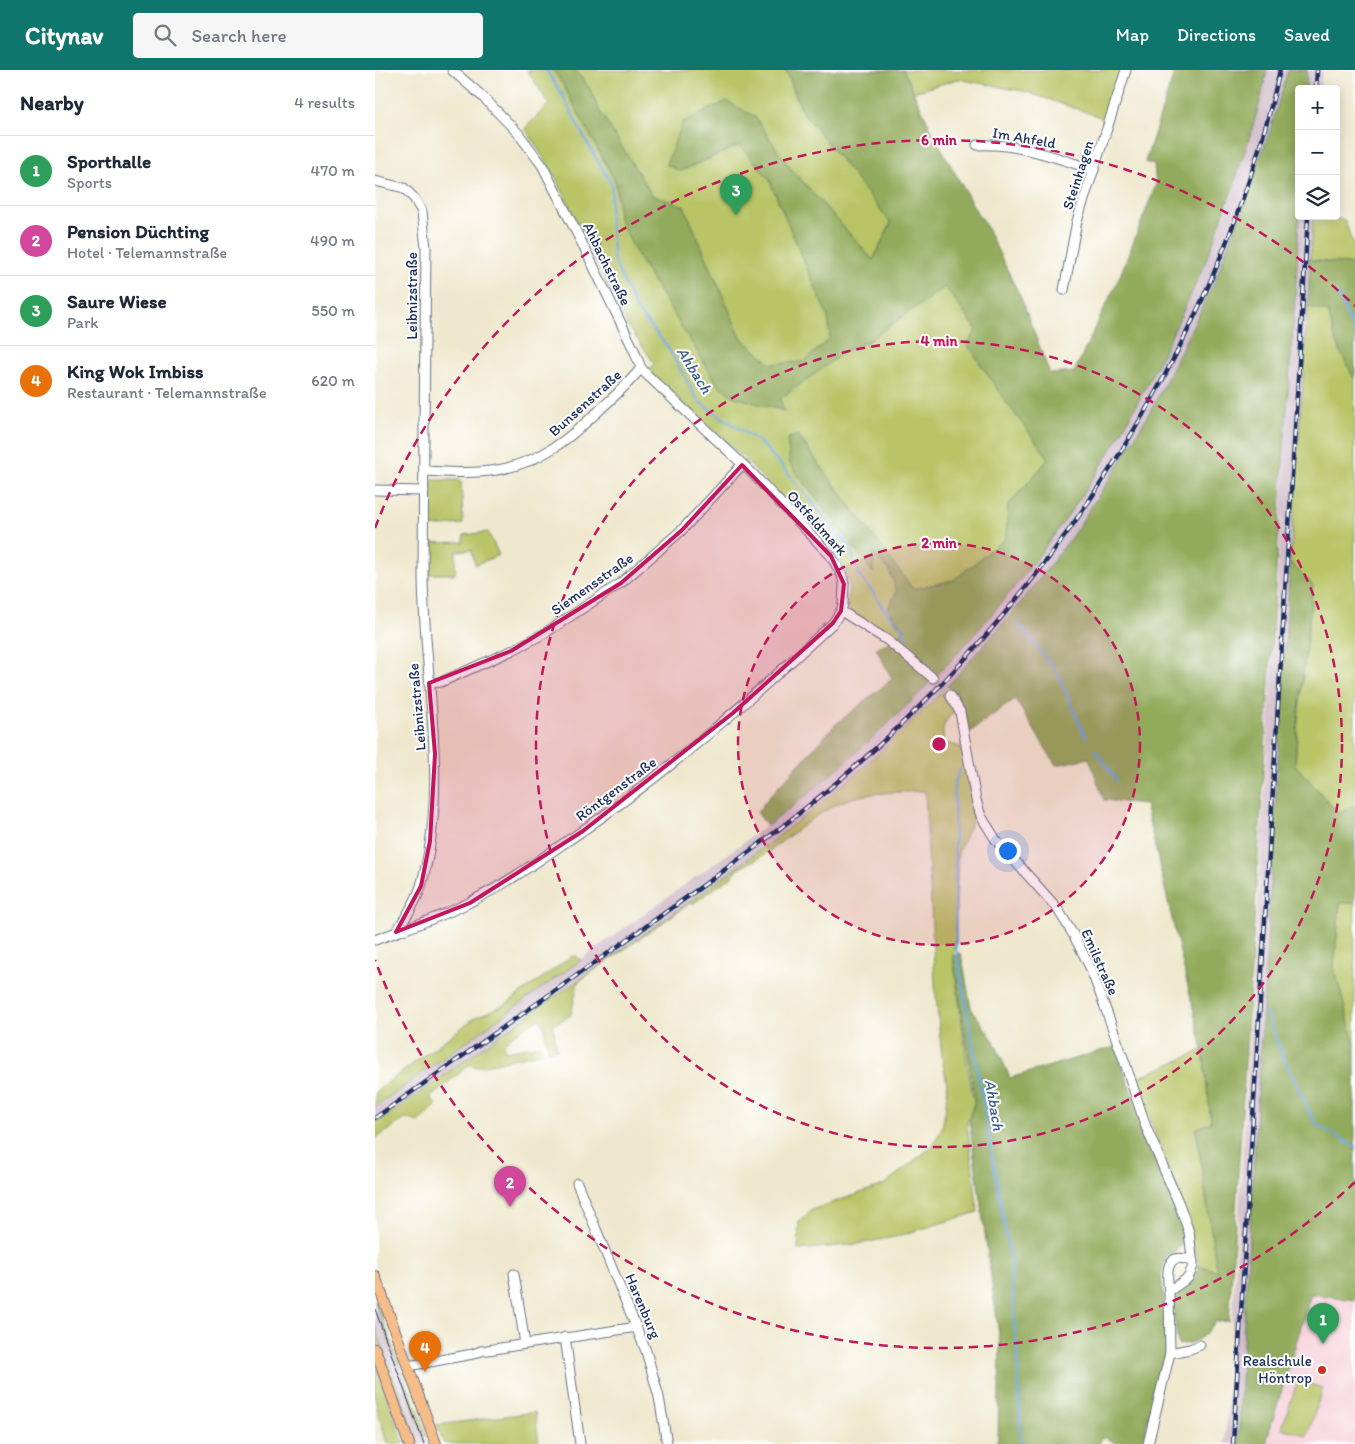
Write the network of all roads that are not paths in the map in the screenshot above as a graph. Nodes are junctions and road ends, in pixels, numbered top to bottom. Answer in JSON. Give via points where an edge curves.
{"nodes":[{"id":1,"x":452,"y":70,"type":"edge"},
{"id":2,"x":1126,"y":70,"type":"edge"},
{"id":3,"x":977,"y":145,"type":"dead end"},
{"id":4,"x":1094,"y":170,"type":"junction"},
{"id":5,"x":375,"y":181,"type":"edge"},
{"id":6,"x":1065,"y":290,"type":"dead end"},
{"id":7,"x":641,"y":368,"type":"junction"},
{"id":8,"x":742,"y":465,"type":"junction"},
{"id":9,"x":424,"y":471,"type":"junction"},
{"id":10,"x":375,"y":490,"type":"edge"},
{"id":11,"x":424,"y":491,"type":"junction"},
{"id":12,"x":841,"y":611,"type":"junction"},
{"id":13,"x":933,"y":678,"type":"tunnel mouth"},
{"id":14,"x":429,"y":684,"type":"junction"},
{"id":15,"x":950,"y":695,"type":"tunnel mouth"},
{"id":16,"x":396,"y":932,"type":"junction"},
{"id":17,"x":375,"y":940,"type":"edge"},
{"id":18,"x":577,"y":1183,"type":"dead end"},
{"id":19,"x":1193,"y":1262,"type":"junction"},
{"id":20,"x":514,"y":1274,"type":"dead end"},
{"id":21,"x":375,"y":1276,"type":"edge"},
{"id":22,"x":1169,"y":1291,"type":"junction"},
{"id":23,"x":637,"y":1327,"type":"junction"},
{"id":24,"x":565,"y":1338,"type":"junction"},
{"id":25,"x":525,"y":1344,"type":"junction"},
{"id":26,"x":1200,"y":1345,"type":"dead end"},
{"id":27,"x":375,"y":1349,"type":"edge"},
{"id":28,"x":1170,"y":1353,"type":"junction"},
{"id":29,"x":408,"y":1366,"type":"junction"},
{"id":30,"x":409,"y":1444,"type":"edge"},
{"id":31,"x":436,"y":1444,"type":"edge"},
{"id":32,"x":580,"y":1444,"type":"edge"},
{"id":33,"x":667,"y":1444,"type":"edge"},
{"id":34,"x":1147,"y":1444,"type":"edge"}],
"edges":[{"from":1,"to":7,"type":"street","name":"Ahbachstraße","via":[[512,127],[542,166]]},
{"from":2,"to":4,"type":"street","name":"Steinhagen"},
{"from":3,"to":4,"type":"street","name":"Im Ahfeld","via":[[995,144],[1045,154]]},
{"from":4,"to":6,"type":"street","name":"Steinhagen","via":[[1077,221]]},
{"from":5,"to":9,"type":"street","name":"Leibnizstraße","via":[[404,188],[422,212],[425,227]]},
{"from":7,"to":8,"type":"street","name":"Ahbachstraße"},
{"from":7,"to":9,"type":"street","name":"Bunsenstraße","via":[[564,442],[530,461],[497,470]]},
{"from":8,"to":12,"type":"street","name":"Ostfeldmark","via":[[831,556],[844,584]]},
{"from":8,"to":14,"type":"street","name":"Siemensstraße","via":[[682,530],[613,588],[545,633],[511,651],[441,682]]},
{"from":9,"to":11,"type":"street","name":"Leibnizstraße"},
{"from":10,"to":11,"type":"street"},
{"from":11,"to":14,"type":"street","name":"Leibnizstraße","via":[[424,616]]},
{"from":12,"to":13,"type":"street","via":[[887,640]]},
{"from":12,"to":16,"type":"street","name":"Röntgenstraße","via":[[833,623],[733,714],[583,831],[470,903]]},
{"from":14,"to":16,"type":"street","name":"Leibnizstraße","via":[[435,754],[430,841],[421,886]]},
{"from":15,"to":19,"type":"street","name":"Emilstraße","via":[[960,712],[981,816],[996,840],[1057,908],[1089,965],[1146,1127],[1189,1232]]},
{"from":16,"to":17,"type":"street","name":"Röntgenstraße"},
{"from":18,"to":23,"type":"street","name":"Harenburg"},
{"from":19,"to":22,"type":"street","via":[[1188,1278]]},
{"from":19,"to":22,"type":"street","via":[[1185,1258],[1172,1261],[1167,1273]]},
{"from":20,"to":25,"type":"street"},
{"from":21,"to":29,"type":"main road"},
{"from":22,"to":28,"type":"street"},
{"from":23,"to":24,"type":"street"},
{"from":23,"to":33,"type":"street","name":"Harenburg","via":[[655,1381]]},
{"from":24,"to":25,"type":"street"},
{"from":24,"to":32,"type":"street"},
{"from":25,"to":29,"type":"street"},
{"from":26,"to":28,"type":"street"},
{"from":27,"to":30,"type":"main road"},
{"from":28,"to":34,"type":"street"},
{"from":29,"to":31,"type":"main road"}]}
